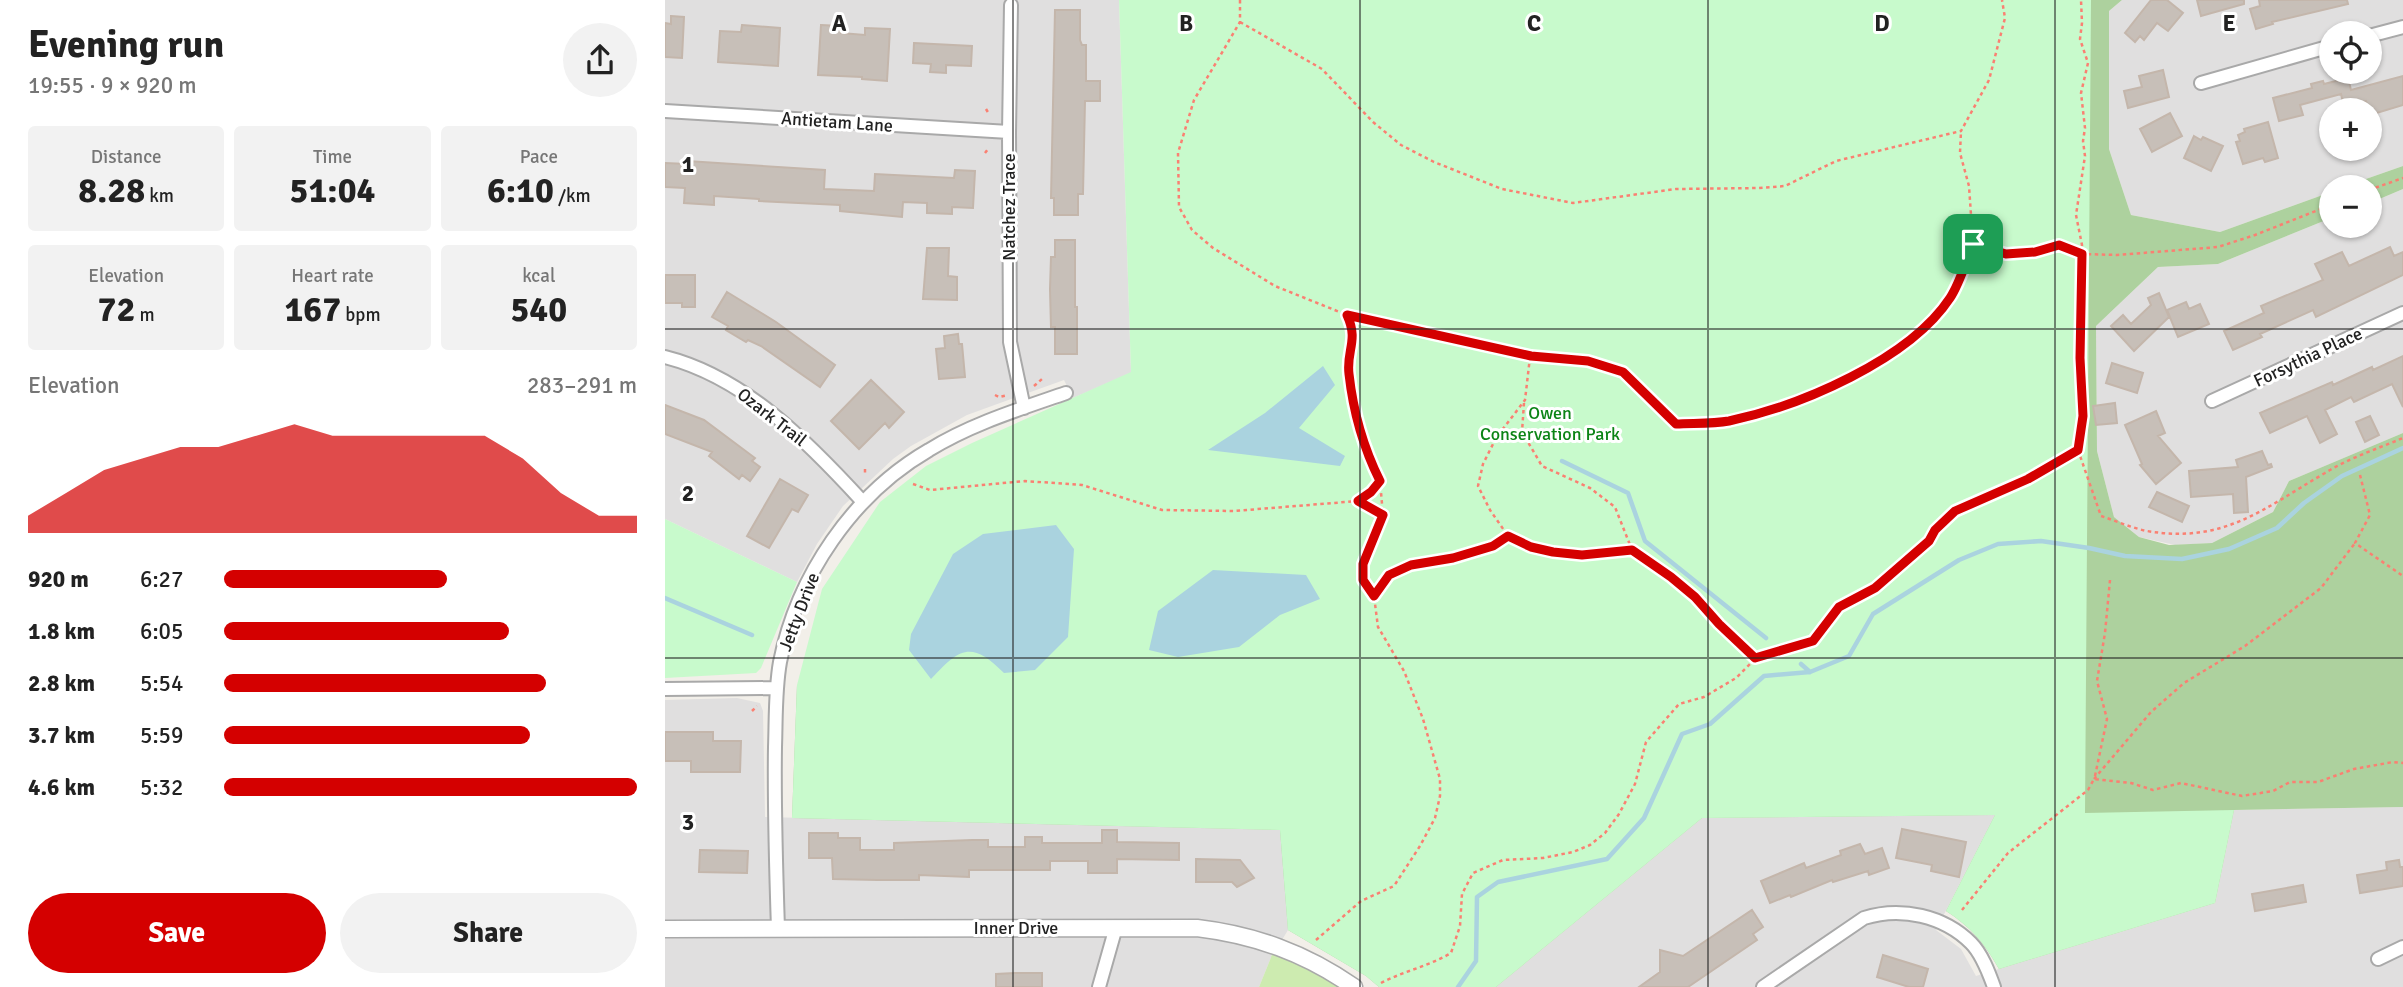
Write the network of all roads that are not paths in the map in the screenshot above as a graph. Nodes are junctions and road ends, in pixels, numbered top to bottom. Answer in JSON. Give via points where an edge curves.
{"nodes":[{"id":1,"x":1011,"y":5,"type":"dead end"},
{"id":2,"x":2403,"y":27,"type":"edge"},
{"id":3,"x":2382,"y":33,"type":"edge"},
{"id":4,"x":2319,"y":49,"type":"edge"},
{"id":5,"x":2201,"y":83,"type":"dead end"},
{"id":6,"x":665,"y":111,"type":"edge"},
{"id":7,"x":1009,"y":132,"type":"junction"},
{"id":8,"x":2403,"y":313,"type":"edge"},
{"id":9,"x":665,"y":357,"type":"edge"},
{"id":10,"x":1066,"y":393,"type":"dead end"},
{"id":11,"x":2212,"y":401,"type":"dead end"},
{"id":12,"x":1024,"y":408,"type":"junction"},
{"id":13,"x":863,"y":502,"type":"junction"},
{"id":14,"x":776,"y":688,"type":"junction"},
{"id":15,"x":665,"y":689,"type":"edge"},
{"id":16,"x":1116,"y":927,"type":"junction"},
{"id":17,"x":665,"y":929,"type":"edge"},
{"id":18,"x":778,"y":929,"type":"junction"},
{"id":19,"x":2403,"y":947,"type":"edge"},
{"id":20,"x":2378,"y":959,"type":"dead end"},
{"id":21,"x":1098,"y":987,"type":"edge"},
{"id":22,"x":1354,"y":987,"type":"edge"},
{"id":23,"x":1763,"y":987,"type":"edge"},
{"id":24,"x":1994,"y":987,"type":"edge"}],
"edges":[{"from":1,"to":7,"type":"street","name":"Natchez Trace"},
{"from":2,"to":3,"type":"street"},
{"from":4,"to":5,"type":"street"},
{"from":6,"to":7,"type":"street","name":"Antietam Lane"},
{"from":7,"to":12,"type":"street","name":"Natchez Trace","via":[[1010,342]]},
{"from":8,"to":11,"type":"street","name":"Forsythia Place"},
{"from":9,"to":13,"type":"street","name":"Ozark Trail","via":[[742,391],[810,447]]},
{"from":10,"to":12,"type":"street","name":"Jetty Drive"},
{"from":12,"to":13,"type":"street","name":"Jetty Drive","via":[[929,449]]},
{"from":13,"to":14,"type":"street","name":"Jetty Drive","via":[[808,583],[787,635]]},
{"from":14,"to":15,"type":"street"},
{"from":14,"to":18,"type":"street","name":"Jetty Drive"},
{"from":16,"to":18,"type":"street","name":"Inner Drive"},
{"from":16,"to":21,"type":"street"},
{"from":16,"to":22,"type":"street","name":"Inner Drive","via":[[1197,928],[1257,939],[1302,955]]},
{"from":17,"to":18,"type":"street","name":"Inner Drive"},
{"from":19,"to":20,"type":"street"},
{"from":23,"to":24,"type":"street","via":[[1864,918],[1905,913],[1934,919],[1955,930],[1973,945]]}]}
